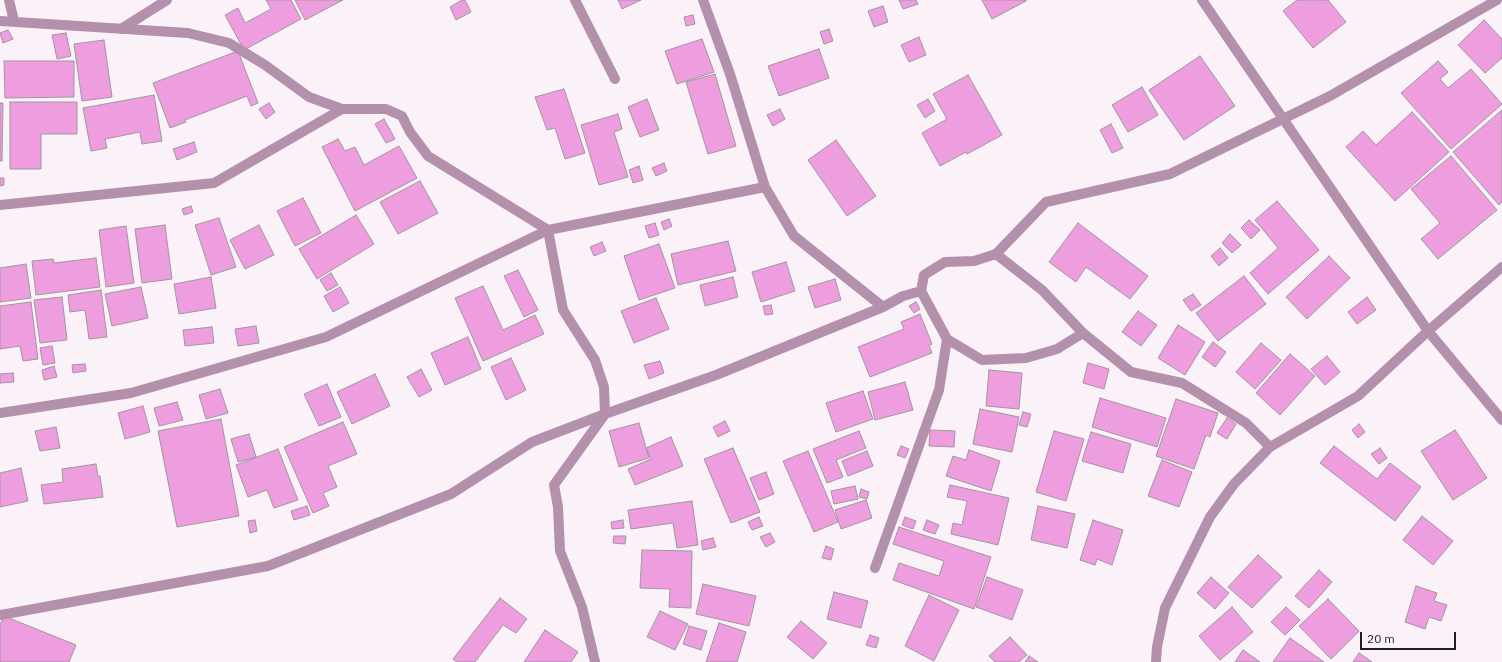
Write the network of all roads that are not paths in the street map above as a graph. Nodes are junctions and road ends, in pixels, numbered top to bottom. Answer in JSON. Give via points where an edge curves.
{"nodes":[{"id":1,"x":9,"y":0,"type":"edge"},
{"id":2,"x":167,"y":0,"type":"edge"},
{"id":3,"x":575,"y":0,"type":"edge"},
{"id":4,"x":703,"y":0,"type":"edge"},
{"id":5,"x":1202,"y":0,"type":"edge"},
{"id":6,"x":1496,"y":0,"type":"edge"},
{"id":7,"x":0,"y":21,"type":"edge"},
{"id":8,"x":14,"y":21,"type":"junction"},
{"id":9,"x":121,"y":29,"type":"junction"},
{"id":10,"x":615,"y":79,"type":"dead end"},
{"id":11,"x":342,"y":109,"type":"junction"},
{"id":12,"x":1282,"y":119,"type":"junction"},
{"id":13,"x":765,"y":187,"type":"junction"},
{"id":14,"x":0,"y":205,"type":"edge"},
{"id":15,"x":548,"y":230,"type":"junction"},
{"id":16,"x":996,"y":254,"type":"junction"},
{"id":17,"x":1502,"y":267,"type":"edge"},
{"id":18,"x":921,"y":291,"type":"junction"},
{"id":19,"x":883,"y":307,"type":"junction"},
{"id":20,"x":1428,"y":330,"type":"junction"},
{"id":21,"x":1083,"y":333,"type":"junction"},
{"id":22,"x":947,"y":340,"type":"junction"},
{"id":23,"x":0,"y":413,"type":"edge"},
{"id":24,"x":605,"y":414,"type":"junction"},
{"id":25,"x":1502,"y":420,"type":"edge"},
{"id":26,"x":1270,"y":447,"type":"junction"},
{"id":27,"x":875,"y":568,"type":"dead end"},
{"id":28,"x":0,"y":615,"type":"edge"},
{"id":29,"x":595,"y":662,"type":"edge"},
{"id":30,"x":1156,"y":662,"type":"edge"}],
"edges":[{"from":1,"to":8,"type":"street"},
{"from":2,"to":9,"type":"street"},
{"from":3,"to":10,"type":"street"},
{"from":4,"to":13,"type":"street","via":[[730,74]]},
{"from":5,"to":12,"type":"street"},
{"from":6,"to":12,"type":"street","via":[[1330,96]]},
{"from":7,"to":8,"type":"street"},
{"from":8,"to":9,"type":"street"},
{"from":9,"to":11,"type":"street","via":[[188,33],[229,43],[309,97]]},
{"from":11,"to":14,"type":"street","via":[[214,184]]},
{"from":11,"to":15,"type":"street","via":[[386,109],[402,116],[410,132],[428,156]]},
{"from":12,"to":16,"type":"street","via":[[1170,174],[1046,202]]},
{"from":12,"to":20,"type":"street"},
{"from":13,"to":15,"type":"street"},
{"from":13,"to":19,"type":"street","via":[[794,236]]},
{"from":15,"to":23,"type":"street","via":[[326,337],[131,393]]},
{"from":15,"to":24,"type":"street","via":[[563,310],[595,360],[604,387]]},
{"from":16,"to":18,"type":"street","via":[[974,261],[945,262],[924,275]]},
{"from":16,"to":21,"type":"street","via":[[1042,290]]},
{"from":17,"to":20,"type":"street"},
{"from":18,"to":19,"type":"street","via":[[903,296]]},
{"from":18,"to":22,"type":"street"},
{"from":19,"to":24,"type":"street","via":[[716,375]]},
{"from":20,"to":25,"type":"street"},
{"from":20,"to":26,"type":"street","via":[[1358,396]]},
{"from":21,"to":22,"type":"street","via":[[1057,349],[1032,356],[982,360]]},
{"from":21,"to":26,"type":"street","via":[[1132,372],[1182,383],[1189,387],[1246,423]]},
{"from":22,"to":27,"type":"street","via":[[939,390]]},
{"from":24,"to":28,"type":"street","via":[[532,442],[451,494],[268,566]]},
{"from":24,"to":29,"type":"street","via":[[554,485],[560,551],[582,607]]},
{"from":26,"to":30,"type":"street","via":[[1234,484],[1210,517],[1165,608]]}]}
